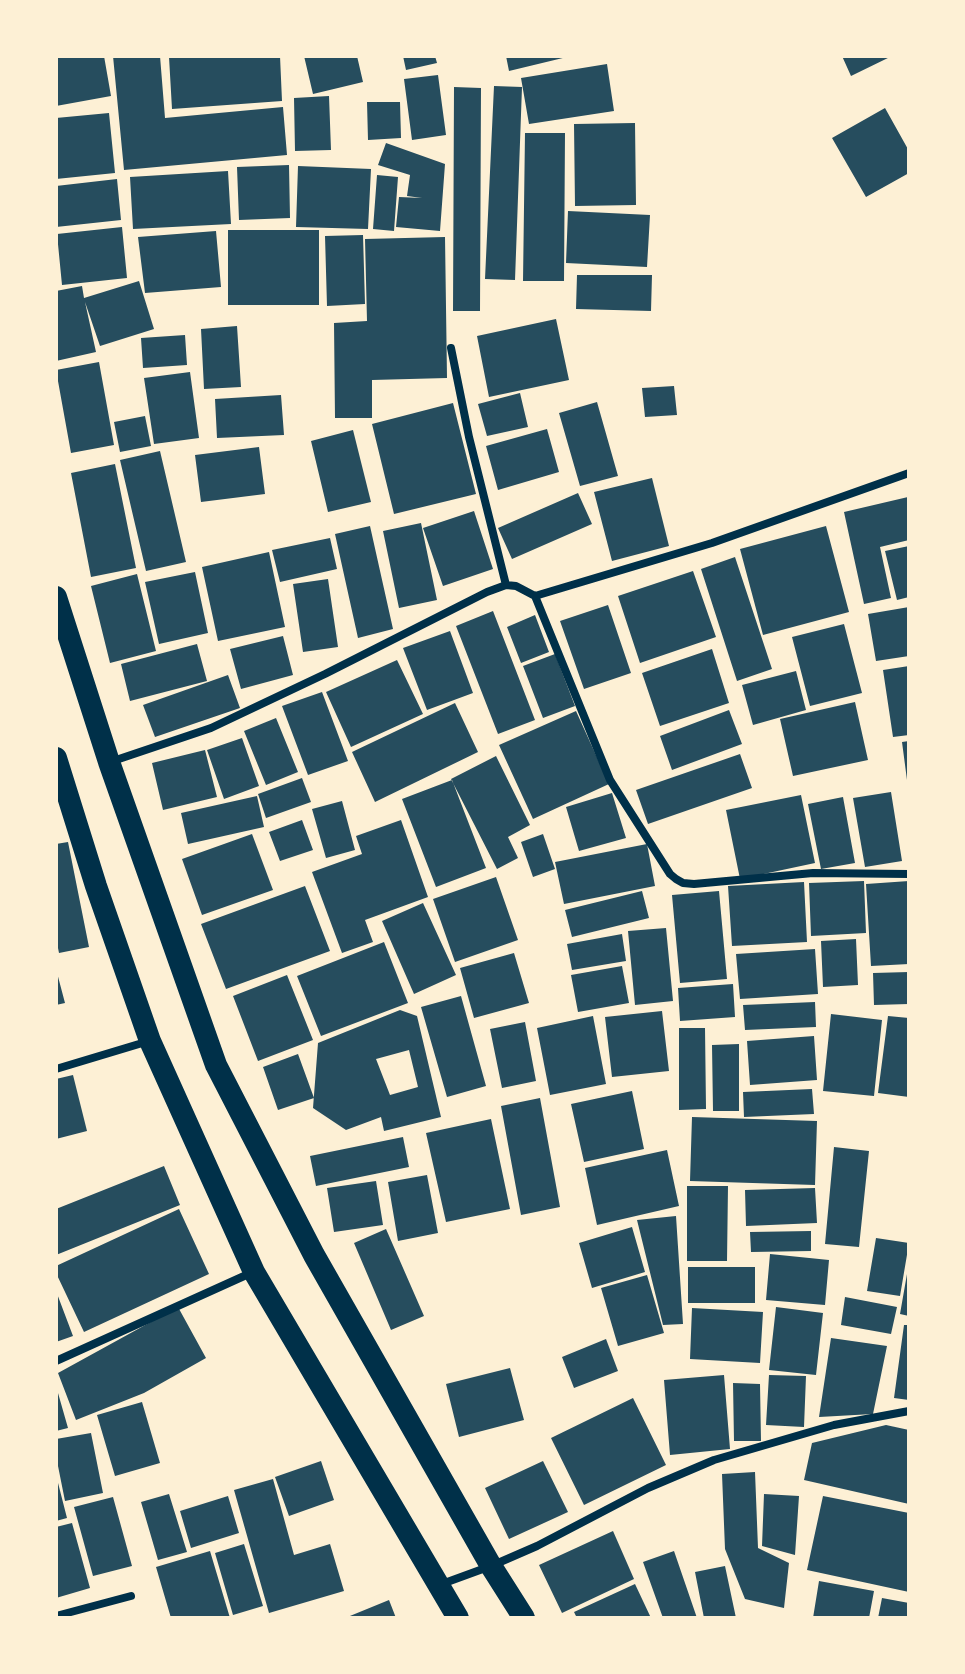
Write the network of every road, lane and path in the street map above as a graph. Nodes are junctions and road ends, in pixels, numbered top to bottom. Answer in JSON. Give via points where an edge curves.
{"nodes":[{"id":1,"x":451,"y":348,"type":"dead end"},
{"id":2,"x":909,"y":473,"type":"edge"},
{"id":3,"x":506,"y":585,"type":"junction"},
{"id":4,"x":535,"y":596,"type":"junction"},
{"id":5,"x":56,"y":597,"type":"edge"},
{"id":6,"x":56,"y":758,"type":"edge"},
{"id":7,"x":109,"y":762,"type":"junction"},
{"id":8,"x":909,"y":874,"type":"edge"},
{"id":9,"x":150,"y":1041,"type":"junction"},
{"id":10,"x":56,"y":1069,"type":"edge"},
{"id":11,"x":254,"y":1272,"type":"junction"},
{"id":12,"x":56,"y":1361,"type":"edge"},
{"id":13,"x":909,"y":1411,"type":"edge"},
{"id":14,"x":491,"y":1566,"type":"junction"},
{"id":15,"x":438,"y":1585,"type":"junction"},
{"id":16,"x":131,"y":1596,"type":"dead end"},
{"id":17,"x":56,"y":1616,"type":"edge"},
{"id":18,"x":458,"y":1618,"type":"edge"},
{"id":19,"x":524,"y":1618,"type":"edge"}],
"edges":[{"from":1,"to":3,"type":"street"},
{"from":2,"to":4,"type":"street","via":[[712,543]]},
{"from":3,"to":4,"type":"street"},
{"from":3,"to":7,"type":"street","via":[[211,728]]},
{"from":4,"to":8,"type":"street","via":[[610,780],[676,879],[694,884],[813,873]]},
{"from":5,"to":7,"type":"highway"},
{"from":6,"to":9,"type":"highway"},
{"from":7,"to":14,"type":"highway","via":[[216,1065],[314,1255]]},
{"from":9,"to":10,"type":"street"},
{"from":9,"to":11,"type":"highway"},
{"from":11,"to":12,"type":"street"},
{"from":11,"to":15,"type":"highway"},
{"from":13,"to":14,"type":"street","via":[[834,1425],[714,1460]]},
{"from":14,"to":15,"type":"street"},
{"from":14,"to":19,"type":"highway"},
{"from":15,"to":18,"type":"highway"},
{"from":16,"to":17,"type":"street"}]}
